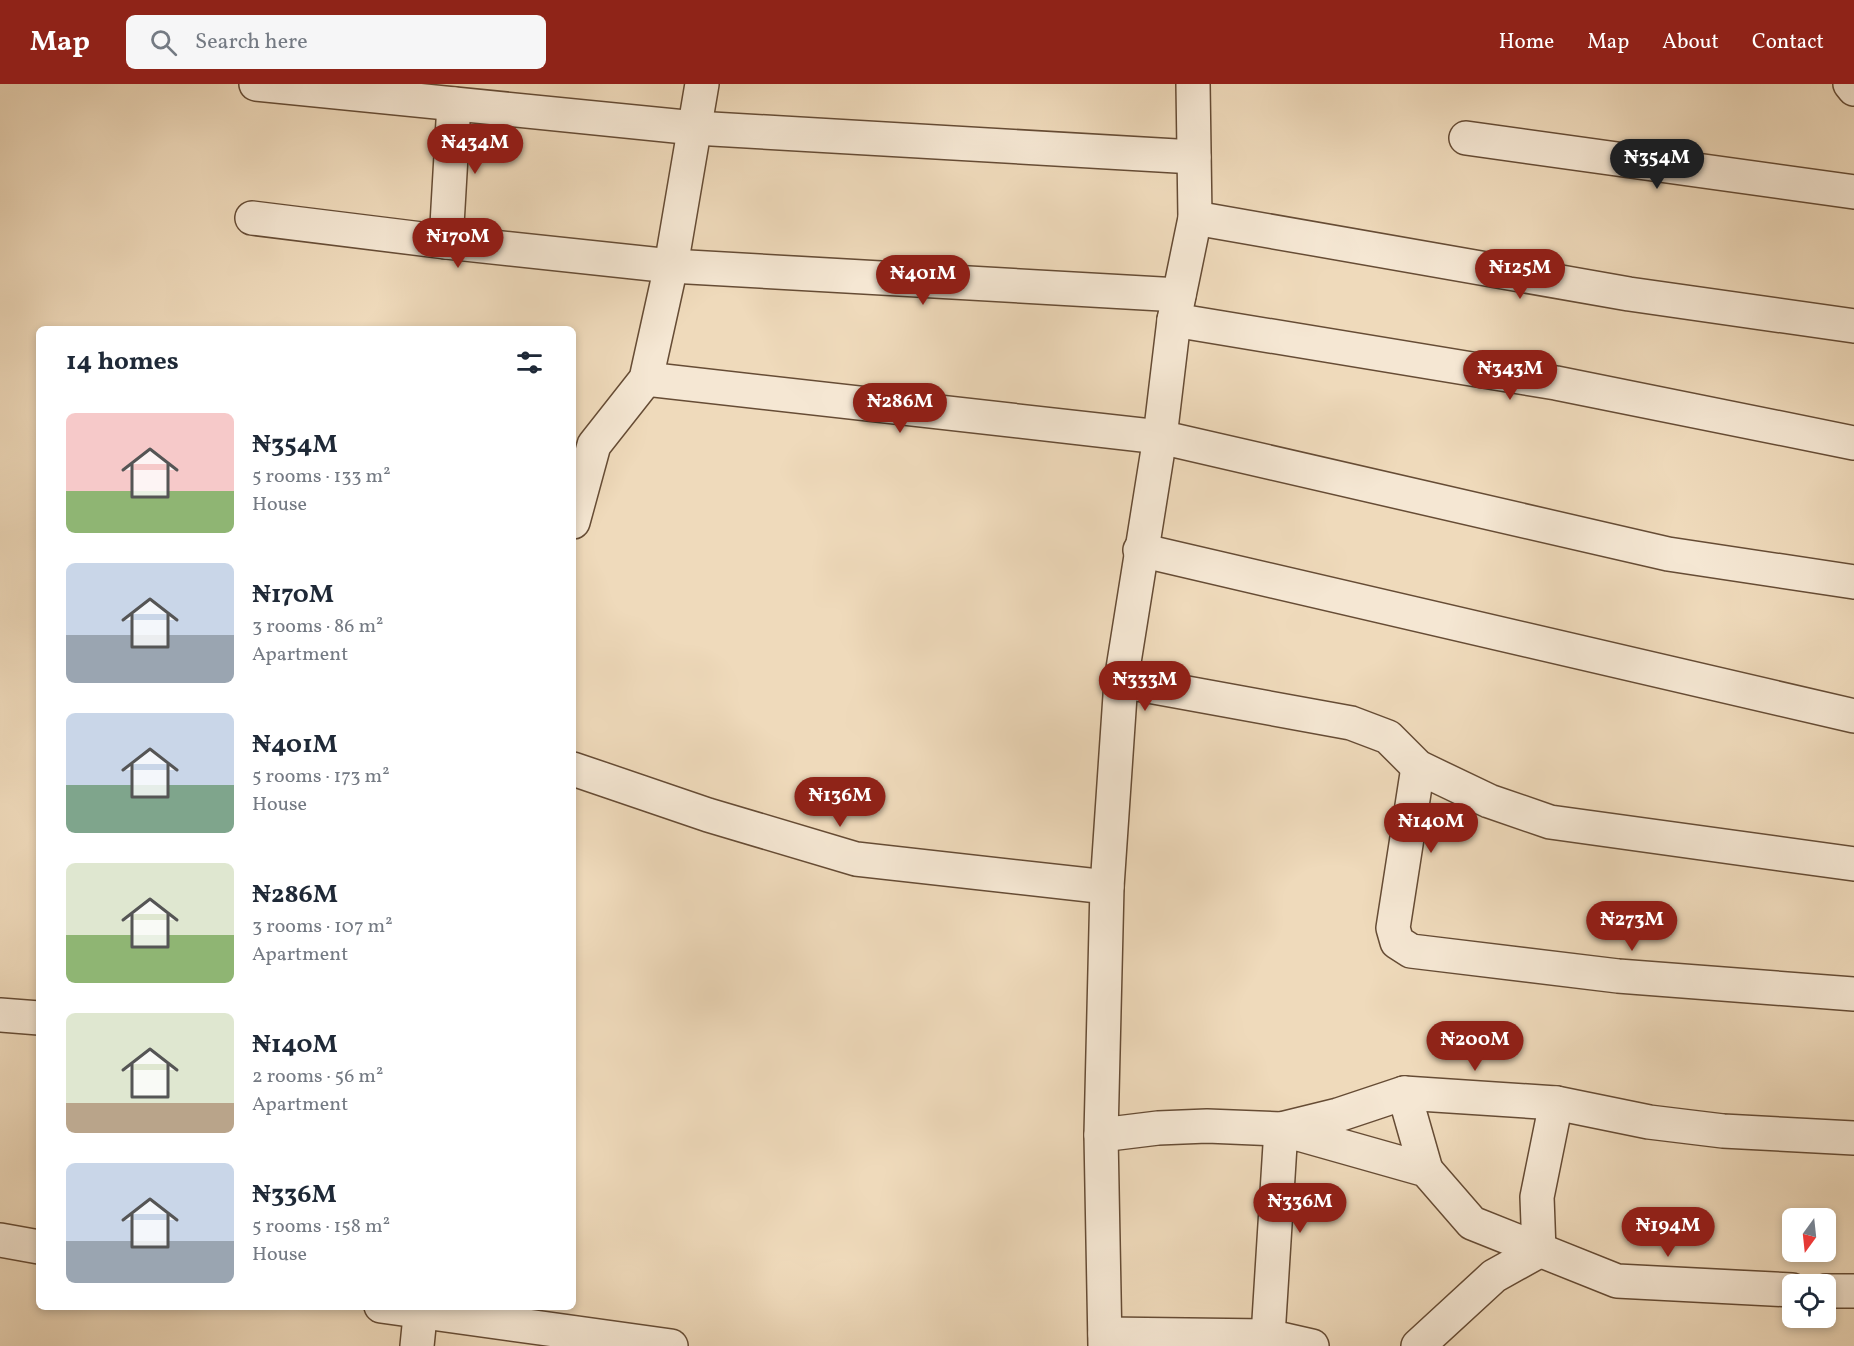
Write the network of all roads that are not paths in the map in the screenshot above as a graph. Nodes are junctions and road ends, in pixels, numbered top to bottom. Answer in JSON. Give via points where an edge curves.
{"nodes":[{"id":1,"x":256,"y":84,"type":"edge"},
{"id":2,"x":702,"y":84,"type":"edge"},
{"id":3,"x":1192,"y":84,"type":"edge"},
{"id":4,"x":1850,"y":84,"type":"edge"},
{"id":5,"x":1854,"y":89,"type":"edge"},
{"id":6,"x":454,"y":104,"type":"junction"},
{"id":7,"x":695,"y":128,"type":"junction"},
{"id":8,"x":1466,"y":138,"type":"dead end"},
{"id":9,"x":1194,"y":157,"type":"junction"},
{"id":10,"x":1854,"y":192,"type":"edge"},
{"id":11,"x":252,"y":218,"type":"dead end"},
{"id":12,"x":1195,"y":218,"type":"junction"},
{"id":13,"x":446,"y":242,"type":"junction"},
{"id":14,"x":670,"y":266,"type":"junction"},
{"id":15,"x":1176,"y":308,"type":"junction"},
{"id":16,"x":1854,"y":326,"type":"edge"},
{"id":17,"x":646,"y":380,"type":"junction"},
{"id":18,"x":1160,"y":437,"type":"junction"},
{"id":19,"x":1854,"y":443,"type":"edge"},
{"id":20,"x":576,"y":511,"type":"edge"},
{"id":21,"x":1140,"y":550,"type":"junction"},
{"id":22,"x":1854,"y":582,"type":"edge"},
{"id":23,"x":1121,"y":681,"type":"junction"},
{"id":24,"x":1854,"y":716,"type":"edge"},
{"id":25,"x":1418,"y":767,"type":"junction"},
{"id":26,"x":576,"y":770,"type":"edge"},
{"id":27,"x":1854,"y":864,"type":"edge"},
{"id":28,"x":1107,"y":887,"type":"junction"},
{"id":29,"x":1854,"y":994,"type":"edge"},
{"id":30,"x":0,"y":1015,"type":"edge"},
{"id":31,"x":36,"y":1018,"type":"edge"},
{"id":32,"x":1404,"y":1093,"type":"junction"},
{"id":33,"x":1556,"y":1103,"type":"junction"},
{"id":34,"x":1281,"y":1129,"type":"junction"},
{"id":35,"x":1101,"y":1135,"type":"junction"},
{"id":36,"x":1854,"y":1138,"type":"edge"},
{"id":37,"x":1426,"y":1170,"type":"junction"},
{"id":38,"x":0,"y":1240,"type":"edge"},
{"id":39,"x":36,"y":1246,"type":"edge"},
{"id":40,"x":1539,"y":1251,"type":"junction"},
{"id":41,"x":1782,"y":1289,"type":"edge"},
{"id":42,"x":1836,"y":1291,"type":"edge"},
{"id":43,"x":1854,"y":1291,"type":"edge"},
{"id":44,"x":420,"y":1310,"type":"edge"},
{"id":45,"x":1268,"y":1336,"type":"junction"},
{"id":46,"x":1105,"y":1340,"type":"edge"},
{"id":47,"x":417,"y":1346,"type":"edge"},
{"id":48,"x":671,"y":1346,"type":"edge"},
{"id":49,"x":1312,"y":1346,"type":"edge"},
{"id":50,"x":1418,"y":1346,"type":"edge"}],
"edges":[{"from":1,"to":6,"type":"street"},
{"from":2,"to":7,"type":"street"},
{"from":3,"to":9,"type":"street"},
{"from":4,"to":5,"type":"street"},
{"from":6,"to":7,"type":"street"},
{"from":6,"to":13,"type":"street"},
{"from":7,"to":9,"type":"street"},
{"from":7,"to":14,"type":"street"},
{"from":8,"to":10,"type":"street"},
{"from":9,"to":12,"type":"street"},
{"from":11,"to":13,"type":"street"},
{"from":12,"to":15,"type":"street"},
{"from":12,"to":16,"type":"street","via":[[1629,294]]},
{"from":13,"to":14,"type":"street"},
{"from":14,"to":15,"type":"street"},
{"from":14,"to":17,"type":"street"},
{"from":15,"to":18,"type":"street"},
{"from":15,"to":19,"type":"street"},
{"from":17,"to":18,"type":"street"},
{"from":17,"to":20,"type":"street","via":[[594,445]]},
{"from":18,"to":21,"type":"street"},
{"from":18,"to":22,"type":"street","via":[[1668,554]]},
{"from":21,"to":23,"type":"street"},
{"from":21,"to":24,"type":"street"},
{"from":23,"to":25,"type":"street","via":[[1351,723],[1388,737]]},
{"from":23,"to":28,"type":"street"},
{"from":25,"to":27,"type":"street","via":[[1489,801],[1550,822]]},
{"from":25,"to":29,"type":"street","via":[[1393,928],[1397,942],[1411,951],[1618,976]]},
{"from":26,"to":28,"type":"street","via":[[856,859]]},
{"from":28,"to":35,"type":"street"},
{"from":30,"to":31,"type":"street"},
{"from":32,"to":33,"type":"street"},
{"from":32,"to":34,"type":"street"},
{"from":32,"to":37,"type":"street"},
{"from":33,"to":36,"type":"street","via":[[1649,1122],[1723,1131]]},
{"from":33,"to":40,"type":"street","via":[[1537,1197]]},
{"from":34,"to":35,"type":"street","via":[[1158,1128]]},
{"from":34,"to":37,"type":"street"},
{"from":34,"to":45,"type":"street"},
{"from":35,"to":46,"type":"street"},
{"from":37,"to":40,"type":"street","via":[[1472,1223]]},
{"from":38,"to":39,"type":"street"},
{"from":40,"to":41,"type":"street","via":[[1617,1281]]},
{"from":40,"to":50,"type":"street","via":[[1494,1276]]},
{"from":42,"to":43,"type":"street"},
{"from":44,"to":47,"type":"street"},
{"from":44,"to":48,"type":"street"},
{"from":45,"to":46,"type":"street"},
{"from":45,"to":49,"type":"street"}]}
